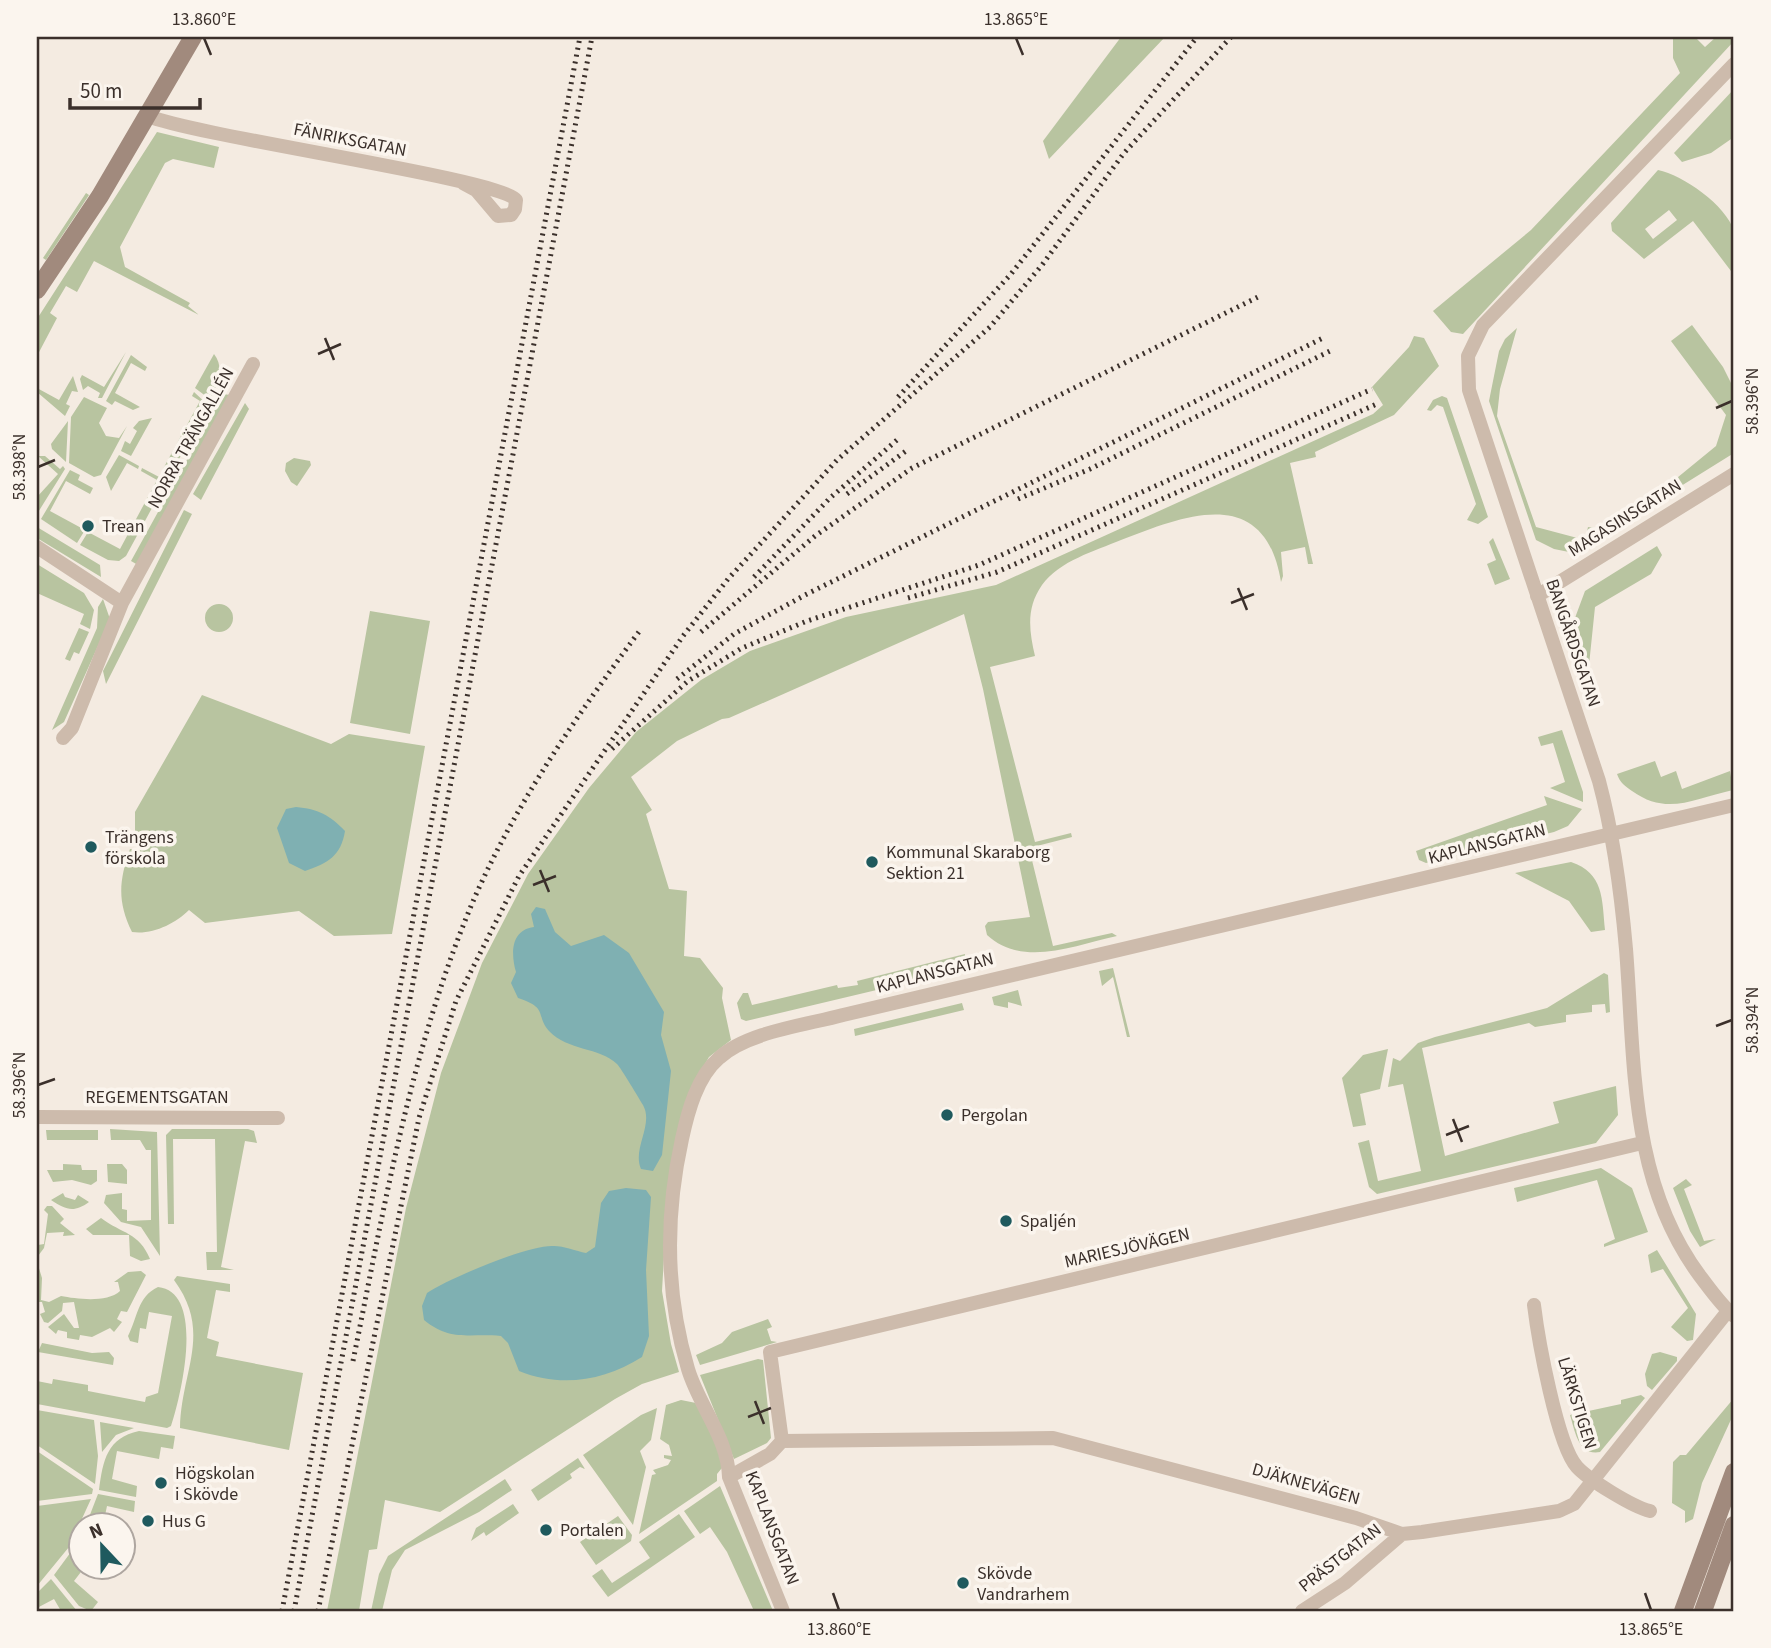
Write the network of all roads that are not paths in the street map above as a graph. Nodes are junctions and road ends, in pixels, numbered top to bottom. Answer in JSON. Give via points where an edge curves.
{"nodes":[{"id":1,"x":193,"y":37,"type":"edge"},
{"id":2,"x":1734,"y":64,"type":"edge"},
{"id":3,"x":148,"y":116,"type":"junction"},
{"id":4,"x":463,"y":183,"type":"dead end"},
{"id":5,"x":37,"y":290,"type":"edge"},
{"id":6,"x":253,"y":364,"type":"dead end"},
{"id":7,"x":1734,"y":474,"type":"edge"},
{"id":8,"x":37,"y":547,"type":"edge"},
{"id":9,"x":1536,"y":596,"type":"junction"},
{"id":10,"x":122,"y":603,"type":"junction"},
{"id":11,"x":63,"y":738,"type":"dead end"},
{"id":12,"x":1734,"y":804,"type":"edge"},
{"id":13,"x":1613,"y":833,"type":"junction"},
{"id":14,"x":37,"y":1117,"type":"edge"},
{"id":15,"x":278,"y":1118,"type":"dead end"},
{"id":16,"x":1642,"y":1143,"type":"junction"},
{"id":17,"x":1534,"y":1305,"type":"dead end"},
{"id":18,"x":1731,"y":1314,"type":"edge"},
{"id":19,"x":782,"y":1441,"type":"junction"},
{"id":20,"x":1734,"y":1472,"type":"edge"},
{"id":21,"x":729,"y":1477,"type":"junction"},
{"id":22,"x":1595,"y":1479,"type":"junction"},
{"id":23,"x":1650,"y":1511,"type":"dead end"},
{"id":24,"x":1734,"y":1525,"type":"edge"},
{"id":25,"x":1402,"y":1534,"type":"junction"},
{"id":26,"x":783,"y":1611,"type":"edge"},
{"id":27,"x":1302,"y":1611,"type":"edge"},
{"id":28,"x":1683,"y":1611,"type":"edge"},
{"id":29,"x":1703,"y":1611,"type":"edge"}],
"edges":[{"from":1,"to":3,"type":"street"},
{"from":2,"to":9,"type":"street","name":"BANGÅRDSGATAN","via":[[1483,325],[1468,356],[1469,390]]},
{"from":3,"to":4,"type":"street","name":"FÄNRIKSGATAN"},
{"from":3,"to":5,"type":"street"},
{"from":6,"to":10,"type":"street","name":"NORRA TRÄNGALLÉN"},
{"from":7,"to":9,"type":"street","name":"MAGASINSGATAN"},
{"from":8,"to":10,"type":"street"},
{"from":9,"to":13,"type":"street","name":"BANGÅRDSGATAN"},
{"from":10,"to":11,"type":"street","name":"NORRA TRÄNGALLÉN","via":[[72,728]]},
{"from":12,"to":13,"type":"street","name":"KAPLANSGATAN"},
{"from":13,"to":16,"type":"street","name":"BANGÅRDSGATAN"},
{"from":13,"to":21,"type":"street","name":"KAPLANSGATAN","via":[[843,1015],[741,1042],[718,1058],[702,1079],[688,1114],[673,1183],[668,1255],[688,1372],[729,1460]]},
{"from":14,"to":15,"type":"street","name":"REGEMENTSGATAN"},
{"from":16,"to":18,"type":"street","name":"BANGÅRDSGATAN","via":[[1671,1231]]},
{"from":16,"to":19,"type":"street","name":"MARIESJÖVÄGEN","via":[[770,1352]]},
{"from":17,"to":22,"type":"street","name":"LÄRKSTIGEN","via":[[1567,1448],[1577,1467]]},
{"from":18,"to":22,"type":"street","name":"DJÄKNEVÄGEN"},
{"from":19,"to":21,"type":"street","via":[[770,1454]]},
{"from":19,"to":25,"type":"street","name":"DJÄKNEVÄGEN","via":[[1053,1438]]},
{"from":20,"to":28,"type":"street"},
{"from":21,"to":26,"type":"street","name":"KAPLANSGATAN"},
{"from":22,"to":23,"type":"street","name":"LÄRKSTIGEN","via":[[1634,1508]]},
{"from":22,"to":25,"type":"street","name":"DJÄKNEVÄGEN","via":[[1574,1504],[1559,1511]]},
{"from":24,"to":29,"type":"street"},
{"from":25,"to":27,"type":"street","name":"PRÄSTGATAN","via":[[1345,1583]]}]}
